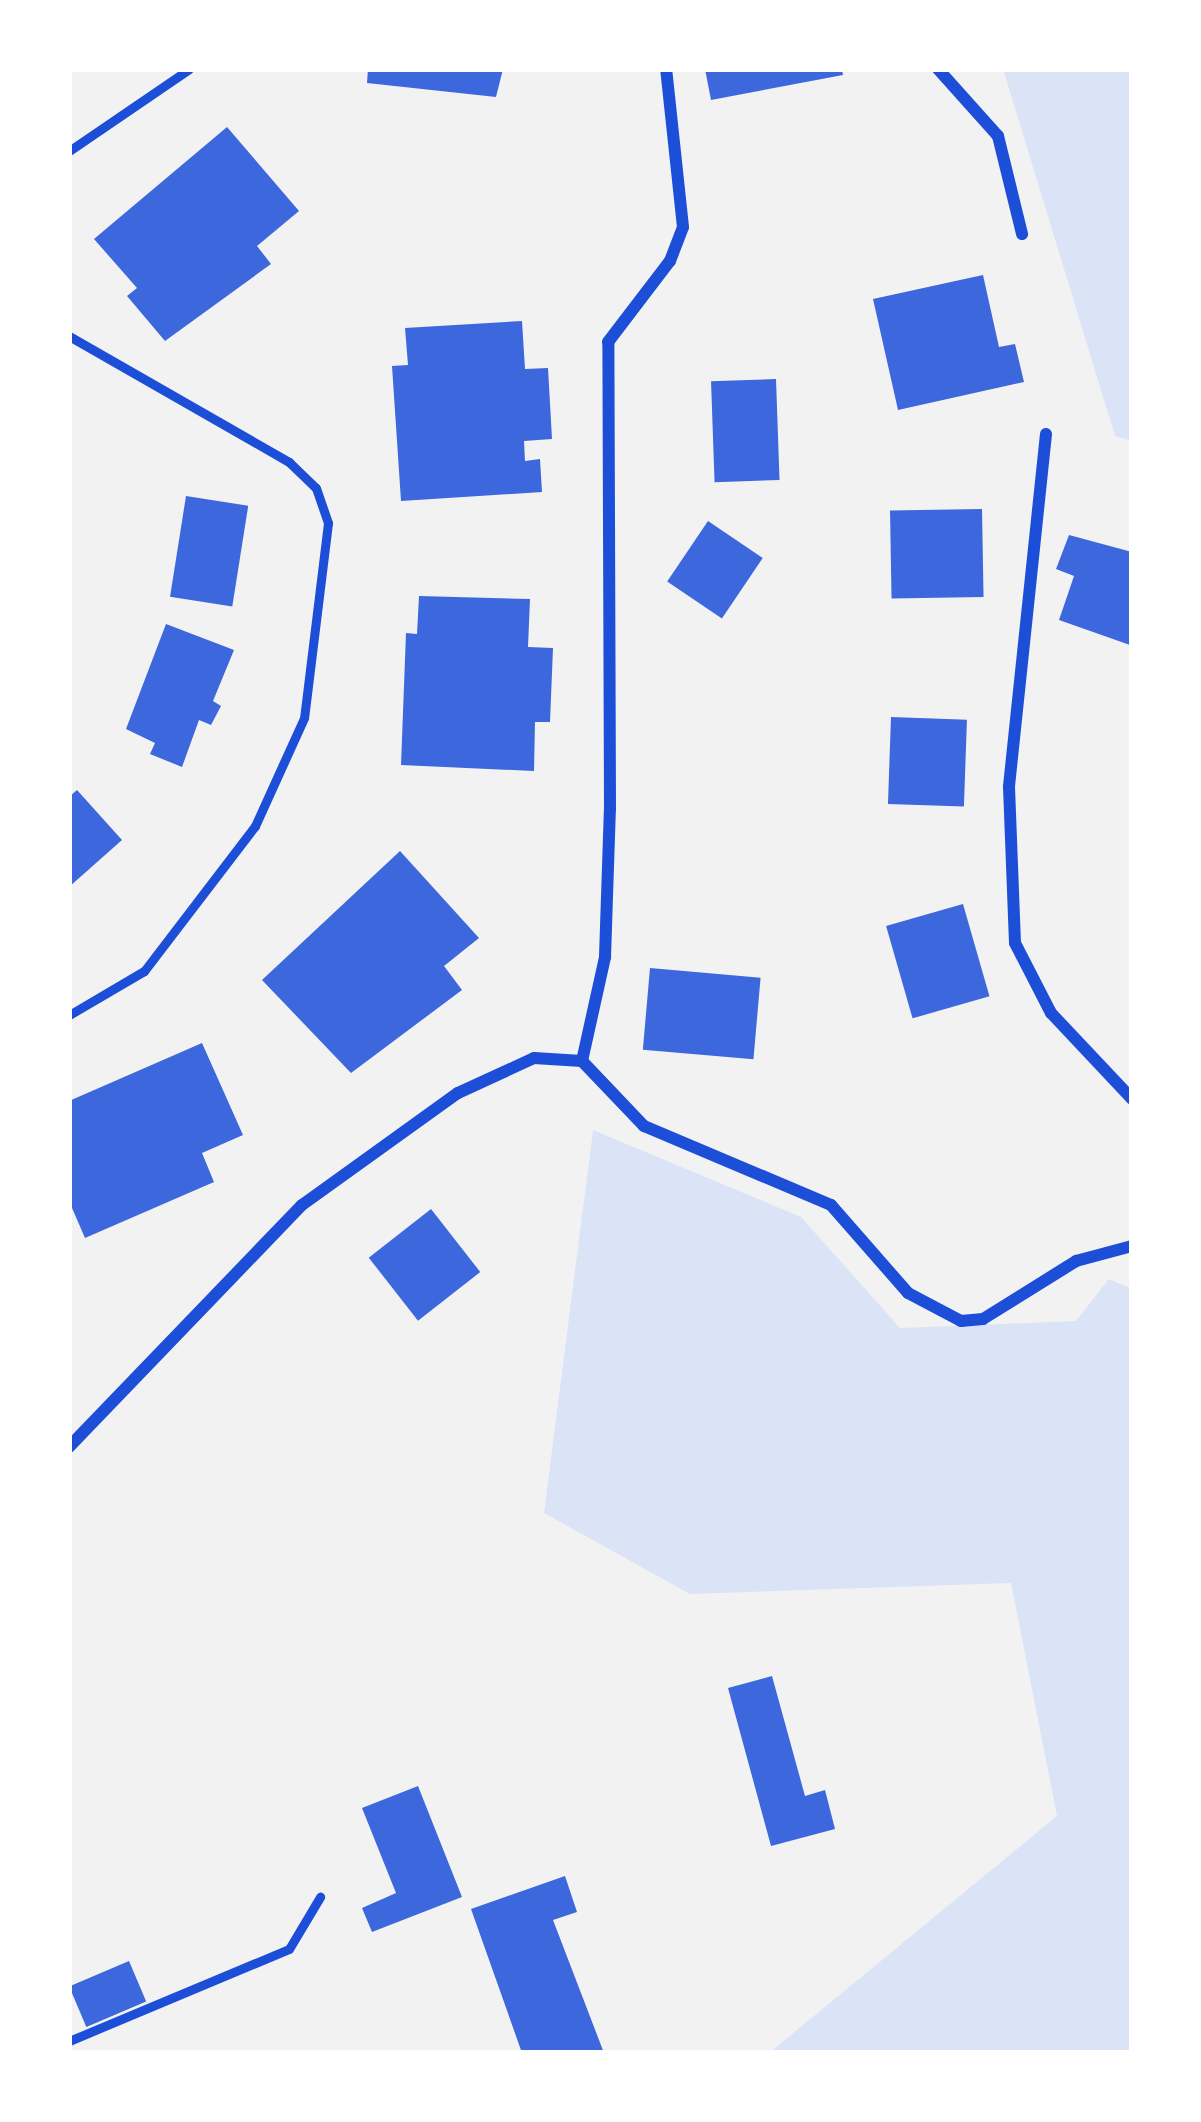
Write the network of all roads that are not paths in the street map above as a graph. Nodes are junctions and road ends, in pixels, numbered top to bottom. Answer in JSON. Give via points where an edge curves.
{"nodes":[{"id":1,"x":189,"y":69,"type":"edge"},
{"id":2,"x":666,"y":69,"type":"edge"},
{"id":3,"x":938,"y":69,"type":"edge"},
{"id":4,"x":69,"y":151,"type":"edge"},
{"id":5,"x":1022,"y":234,"type":"dead end"},
{"id":6,"x":69,"y":337,"type":"edge"},
{"id":7,"x":1046,"y":434,"type":"dead end"},
{"id":8,"x":69,"y":1015,"type":"edge"},
{"id":9,"x":582,"y":1060,"type":"junction"},
{"id":10,"x":1132,"y":1100,"type":"edge"},
{"id":11,"x":1132,"y":1246,"type":"edge"},
{"id":12,"x":69,"y":1447,"type":"edge"},
{"id":13,"x":320,"y":1898,"type":"dead end"},
{"id":14,"x":69,"y":2042,"type":"edge"}],
"edges":[{"from":1,"to":4,"type":"lane"},
{"from":2,"to":9,"type":"street","via":[[682,227],[670,261],[608,342],[605,957]]},
{"from":3,"to":5,"type":"street","via":[[998,136]]},
{"from":6,"to":8,"type":"lane","via":[[290,462],[316,488],[328,523],[304,718],[254,826],[144,970]]},
{"from":7,"to":10,"type":"street","via":[[1009,787],[1015,943],[1052,1013]]},
{"from":9,"to":11,"type":"street","via":[[644,1126],[831,1205],[908,1293],[961,1321],[983,1319],[1076,1261]]},
{"from":9,"to":12,"type":"street","via":[[534,1058],[458,1093],[302,1205]]},
{"from":13,"to":14,"type":"lane","via":[[289,1949]]}]}
